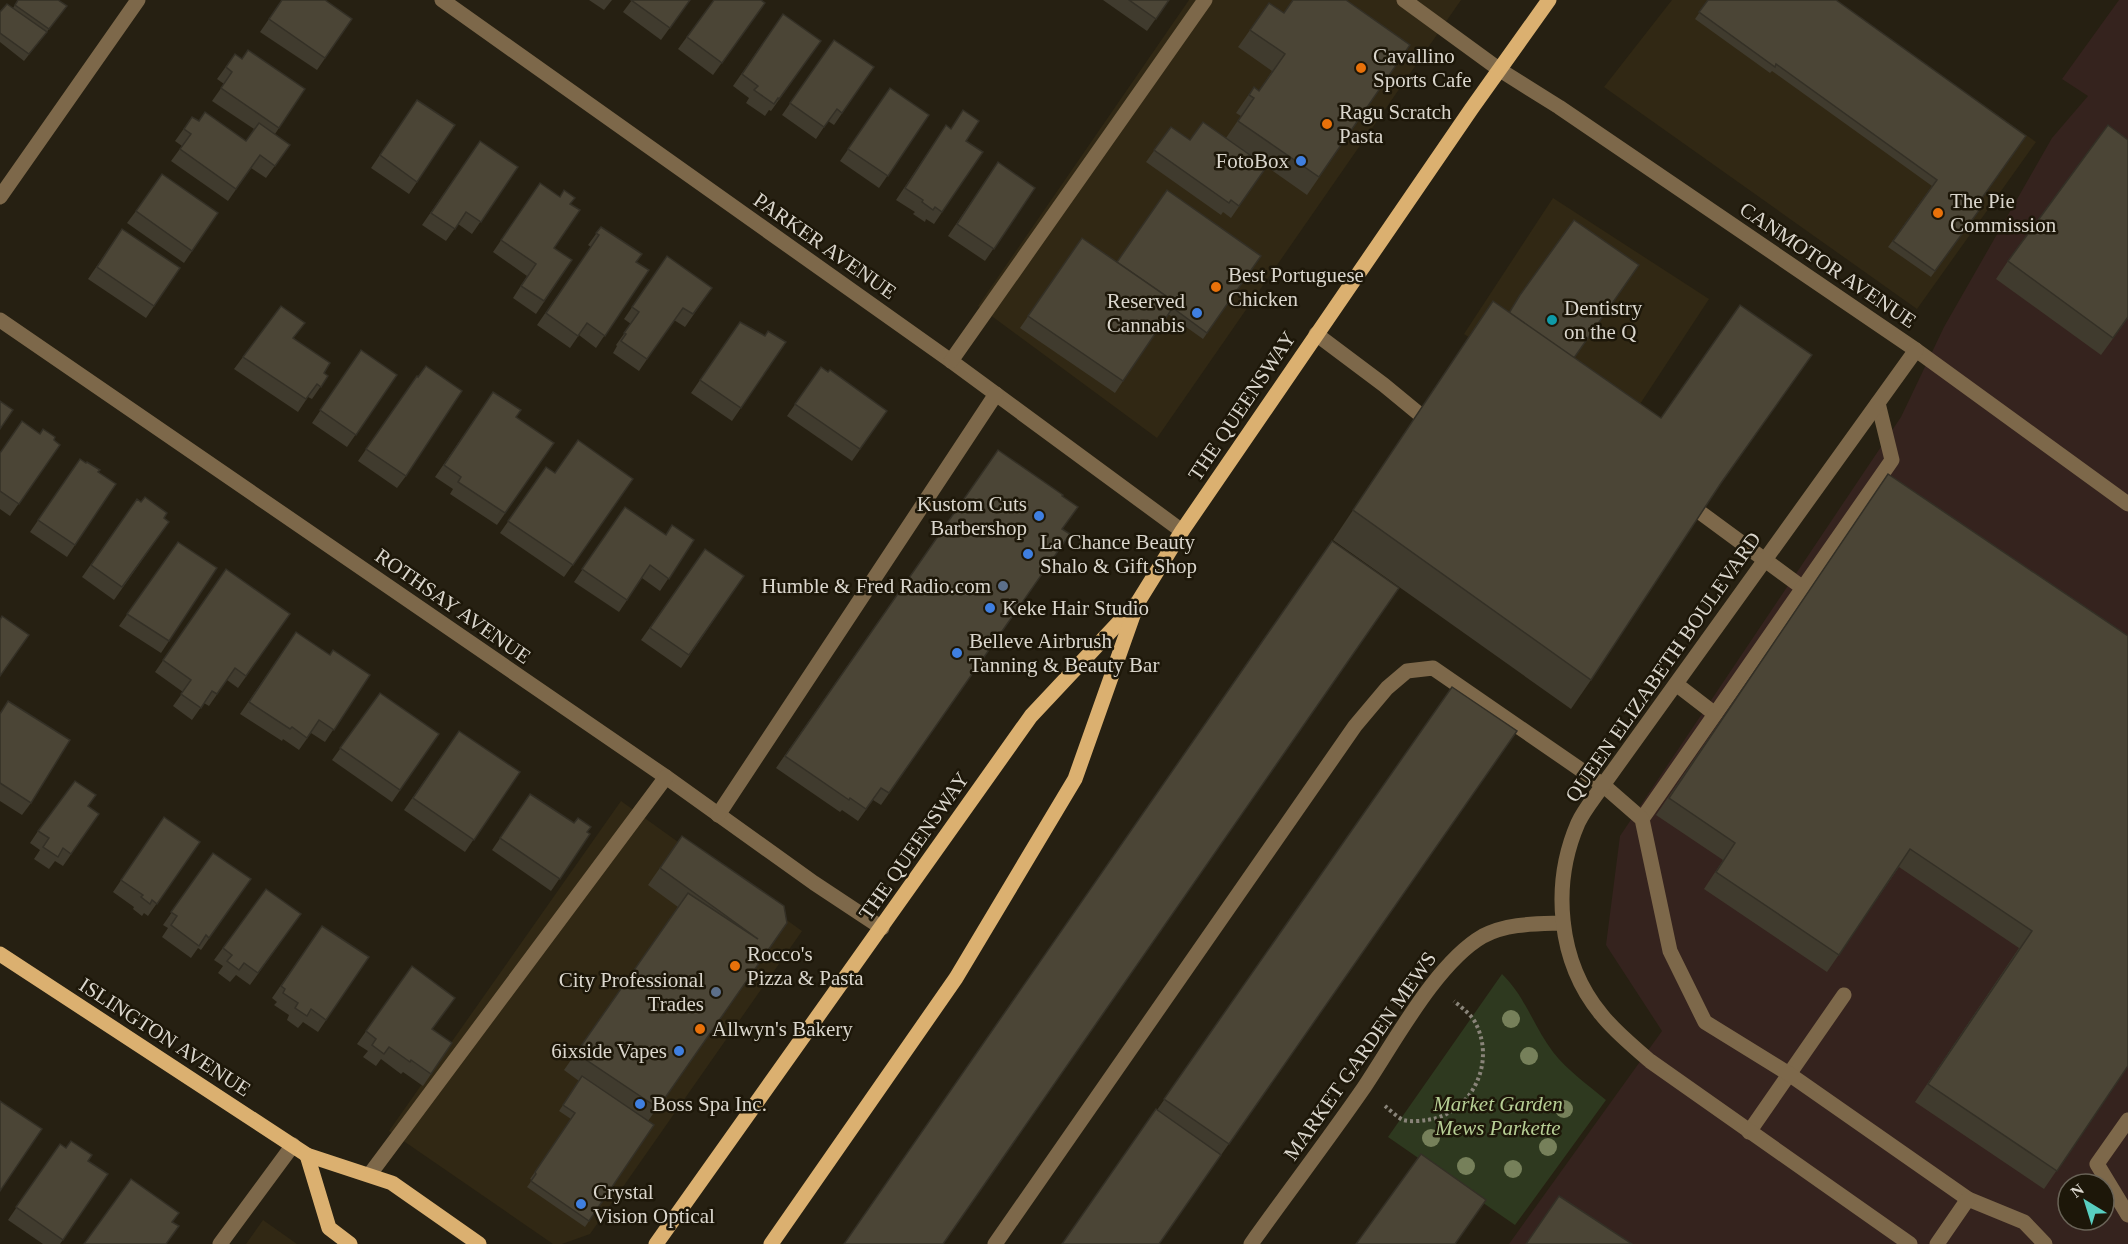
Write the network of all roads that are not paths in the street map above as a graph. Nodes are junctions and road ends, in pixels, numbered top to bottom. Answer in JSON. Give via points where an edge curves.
{"nodes":[{"id":1,"x":138,"y":0,"type":"edge"},
{"id":2,"x":441,"y":0,"type":"edge"},
{"id":3,"x":1205,"y":0,"type":"edge"},
{"id":4,"x":1404,"y":0,"type":"edge"},
{"id":5,"x":1549,"y":0,"type":"edge"},
{"id":6,"x":1500,"y":70,"type":"junction"},
{"id":7,"x":0,"y":197,"type":"edge"},
{"id":8,"x":0,"y":320,"type":"edge"},
{"id":9,"x":1316,"y":334,"type":"junction"},
{"id":10,"x":1916,"y":350,"type":"junction"},
{"id":11,"x":951,"y":361,"type":"junction"},
{"id":12,"x":996,"y":394,"type":"junction"},
{"id":13,"x":1878,"y":403,"type":"junction"},
{"id":14,"x":1418,"y":413,"type":"edge"},
{"id":15,"x":2128,"y":504,"type":"edge"},
{"id":16,"x":1701,"y":513,"type":"edge"},
{"id":17,"x":1182,"y":531,"type":"junction"},
{"id":18,"x":1764,"y":560,"type":"junction"},
{"id":19,"x":1803,"y":588,"type":"junction"},
{"id":20,"x":1138,"y":602,"type":"junction"},
{"id":21,"x":1676,"y":684,"type":"junction"},
{"id":22,"x":1715,"y":714,"type":"junction"},
{"id":23,"x":666,"y":777,"type":"junction"},
{"id":24,"x":1603,"y":785,"type":"junction"},
{"id":25,"x":718,"y":815,"type":"junction"},
{"id":26,"x":1642,"y":819,"type":"junction"},
{"id":27,"x":1563,"y":923,"type":"junction"},
{"id":28,"x":882,"y":928,"type":"junction"},
{"id":29,"x":0,"y":954,"type":"edge"},
{"id":30,"x":1844,"y":995,"type":"dead end"},
{"id":31,"x":1789,"y":1074,"type":"junction"},
{"id":32,"x":2128,"y":1120,"type":"edge"},
{"id":33,"x":1749,"y":1132,"type":"junction"},
{"id":34,"x":293,"y":1145,"type":"junction"},
{"id":35,"x":307,"y":1155,"type":"junction"},
{"id":36,"x":370,"y":1174,"type":"junction"},
{"id":37,"x":1968,"y":1199,"type":"junction"},
{"id":38,"x":2128,"y":1215,"type":"edge"},
{"id":39,"x":220,"y":1244,"type":"edge"},
{"id":40,"x":350,"y":1244,"type":"edge"},
{"id":41,"x":479,"y":1244,"type":"edge"},
{"id":42,"x":656,"y":1244,"type":"edge"},
{"id":43,"x":771,"y":1244,"type":"edge"},
{"id":44,"x":996,"y":1244,"type":"edge"},
{"id":45,"x":1251,"y":1244,"type":"edge"},
{"id":46,"x":1910,"y":1244,"type":"edge"},
{"id":47,"x":1937,"y":1244,"type":"edge"},
{"id":48,"x":2045,"y":1244,"type":"edge"}],
"edges":[{"from":1,"to":7,"type":"street"},
{"from":2,"to":11,"type":"street","name":"PARKER AVENUE"},
{"from":3,"to":11,"type":"street"},
{"from":4,"to":6,"type":"street","name":"CANMOTOR AVENUE"},
{"from":5,"to":6,"type":"main road","name":"THE QUEENSWAY"},
{"from":6,"to":9,"type":"main road","name":"THE QUEENSWAY"},
{"from":6,"to":10,"type":"street","name":"CANMOTOR AVENUE"},
{"from":8,"to":23,"type":"street","name":"ROTHSAY AVENUE"},
{"from":9,"to":14,"type":"street"},
{"from":9,"to":17,"type":"main road","name":"THE QUEENSWAY"},
{"from":10,"to":13,"type":"street","name":"QUEEN ELIZABETH BOULEVARD"},
{"from":10,"to":15,"type":"street","name":"CANMOTOR AVENUE"},
{"from":11,"to":12,"type":"street","name":"PARKER AVENUE"},
{"from":12,"to":17,"type":"street","name":"PARKER AVENUE"},
{"from":12,"to":25,"type":"street"},
{"from":13,"to":18,"type":"street","name":"QUEEN ELIZABETH BOULEVARD"},
{"from":13,"to":19,"type":"street","via":[[1892,460]]},
{"from":16,"to":18,"type":"street"},
{"from":17,"to":20,"type":"main road","name":"THE QUEENSWAY"},
{"from":18,"to":19,"type":"street"},
{"from":18,"to":21,"type":"street","name":"QUEEN ELIZABETH BOULEVARD"},
{"from":19,"to":22,"type":"street"},
{"from":20,"to":28,"type":"main road","name":"THE QUEENSWAY","via":[[1031,716]]},
{"from":20,"to":43,"type":"main road","name":"THE QUEENSWAY","via":[[1075,779],[956,978]]},
{"from":21,"to":22,"type":"street"},
{"from":21,"to":24,"type":"street","name":"QUEEN ELIZABETH BOULEVARD"},
{"from":22,"to":26,"type":"street"},
{"from":23,"to":25,"type":"street","name":"ROTHSAY AVENUE"},
{"from":23,"to":36,"type":"street"},
{"from":24,"to":26,"type":"street"},
{"from":24,"to":27,"type":"street","name":"QUEEN ELIZABETH BOULEVARD","via":[[1578,822],[1566,860],[1561,888]]},
{"from":24,"to":44,"type":"street","via":[[1433,668],[1407,671],[1355,726]]},
{"from":25,"to":28,"type":"street","name":"ROTHSAY AVENUE"},
{"from":26,"to":31,"type":"street","via":[[1670,951],[1705,1022]]},
{"from":27,"to":33,"type":"street","name":"QUEEN ELIZABETH BOULEVARD","via":[[1574,969],[1600,1013],[1650,1062]]},
{"from":27,"to":45,"type":"street","name":"MARKET GARDEN MEWS","via":[[1508,926],[1457,955]]},
{"from":28,"to":42,"type":"main road","name":"THE QUEENSWAY"},
{"from":29,"to":34,"type":"main road","name":"ISLINGTON AVENUE"},
{"from":30,"to":31,"type":"street"},
{"from":31,"to":33,"type":"street"},
{"from":31,"to":37,"type":"street"},
{"from":32,"to":38,"type":"street","via":[[2097,1164]]},
{"from":33,"to":46,"type":"street","name":"QUEEN ELIZABETH BOULEVARD"},
{"from":34,"to":35,"type":"main road","name":"ISLINGTON AVENUE"},
{"from":34,"to":39,"type":"street"},
{"from":35,"to":36,"type":"main road","name":"ISLINGTON AVENUE"},
{"from":35,"to":40,"type":"main road","via":[[329,1228]]},
{"from":36,"to":41,"type":"main road","name":"ISLINGTON AVENUE","via":[[392,1183]]},
{"from":37,"to":47,"type":"street"},
{"from":37,"to":48,"type":"street","via":[[2024,1222]]}]}
